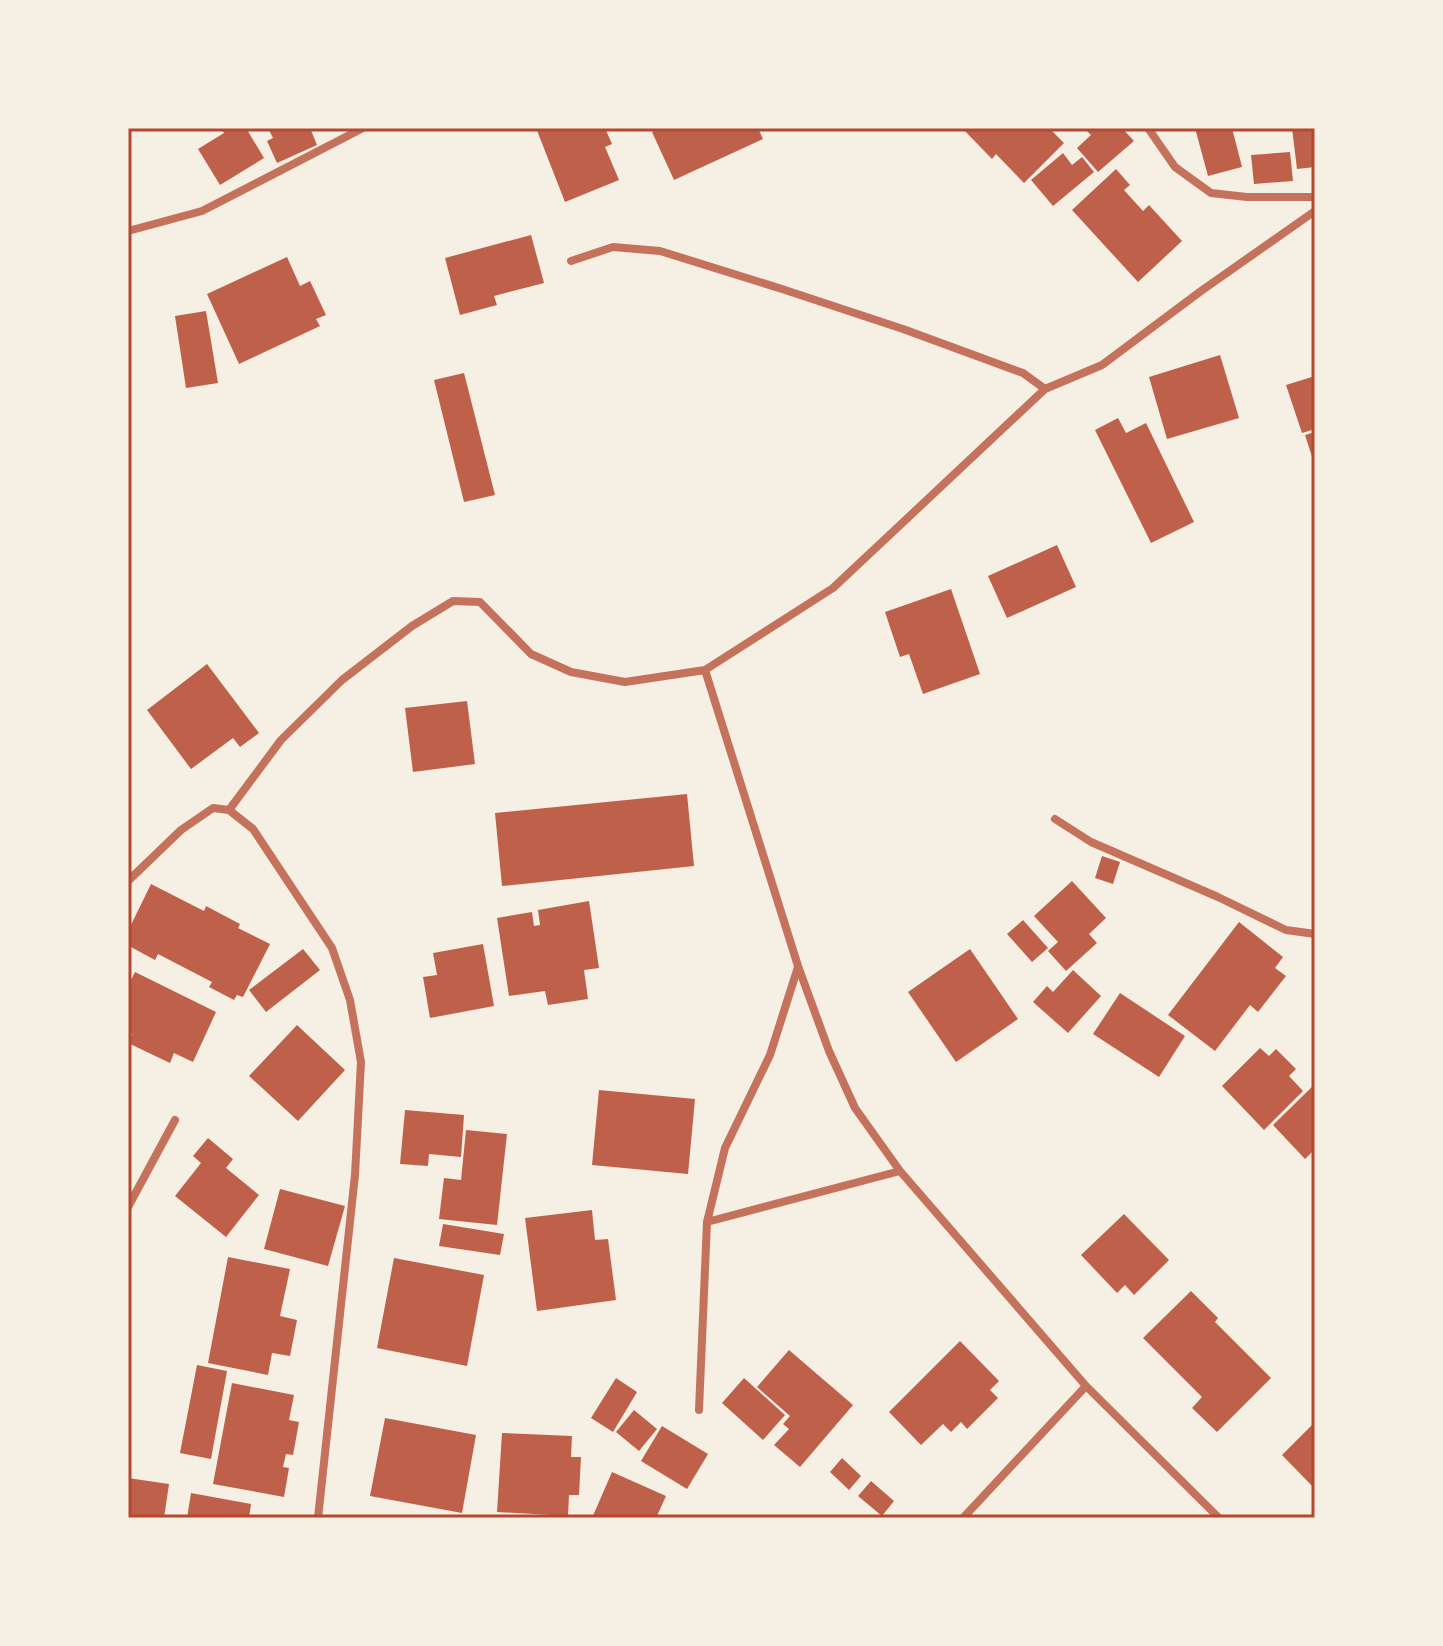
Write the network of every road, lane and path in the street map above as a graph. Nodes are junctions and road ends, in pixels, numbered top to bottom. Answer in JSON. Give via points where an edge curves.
{"nodes":[{"id":1,"x":363,"y":128,"type":"edge"},
{"id":2,"x":1148,"y":128,"type":"edge"},
{"id":3,"x":1315,"y":197,"type":"edge"},
{"id":4,"x":1315,"y":211,"type":"edge"},
{"id":5,"x":128,"y":231,"type":"edge"},
{"id":6,"x":571,"y":261,"type":"dead end"},
{"id":7,"x":1045,"y":389,"type":"junction"},
{"id":8,"x":705,"y":670,"type":"junction"},
{"id":9,"x":229,"y":810,"type":"junction"},
{"id":10,"x":1055,"y":819,"type":"dead end"},
{"id":11,"x":128,"y":881,"type":"edge"},
{"id":12,"x":1315,"y":934,"type":"edge"},
{"id":13,"x":798,"y":966,"type":"junction"},
{"id":14,"x":175,"y":1120,"type":"dead end"},
{"id":15,"x":900,"y":1171,"type":"junction"},
{"id":16,"x":128,"y":1207,"type":"edge"},
{"id":17,"x":707,"y":1222,"type":"junction"},
{"id":18,"x":1086,"y":1386,"type":"junction"},
{"id":19,"x":699,"y":1410,"type":"dead end"},
{"id":20,"x":318,"y":1518,"type":"edge"},
{"id":21,"x":963,"y":1518,"type":"edge"},
{"id":22,"x":1219,"y":1518,"type":"edge"}],
"edges":[{"from":1,"to":5,"type":"street","via":[[202,211]]},
{"from":2,"to":3,"type":"street","via":[[1175,167],[1211,193]]},
{"from":4,"to":7,"type":"street","via":[[1102,365]]},
{"from":6,"to":7,"type":"street","via":[[613,247],[660,251],[903,329],[1023,373]]},
{"from":7,"to":8,"type":"street","via":[[833,588]]},
{"from":8,"to":9,"type":"street","via":[[625,682],[571,672],[531,654],[480,602],[453,601],[342,680],[281,740]]},
{"from":8,"to":13,"type":"street"},
{"from":9,"to":11,"type":"street","via":[[213,808],[181,830]]},
{"from":9,"to":20,"type":"street","via":[[253,829],[332,948],[350,1000],[361,1062],[355,1175]]},
{"from":10,"to":12,"type":"street","via":[[1091,842],[1286,930]]},
{"from":13,"to":15,"type":"street","via":[[855,1108]]},
{"from":13,"to":17,"type":"street","via":[[770,1055],[725,1148]]},
{"from":14,"to":16,"type":"street"},
{"from":15,"to":17,"type":"street"},
{"from":15,"to":18,"type":"street"},
{"from":17,"to":19,"type":"street"},
{"from":18,"to":21,"type":"street"},
{"from":18,"to":22,"type":"street"}]}
